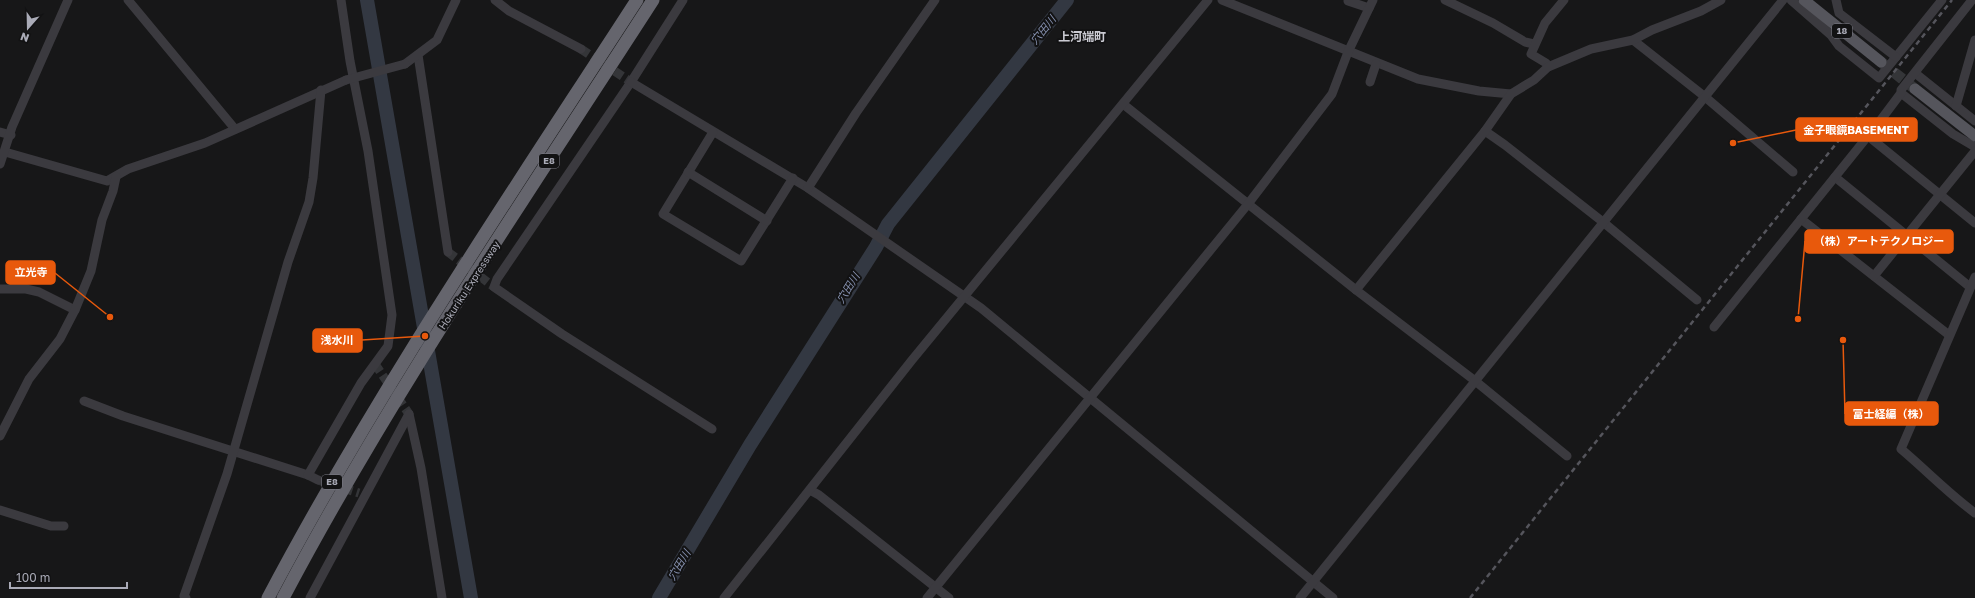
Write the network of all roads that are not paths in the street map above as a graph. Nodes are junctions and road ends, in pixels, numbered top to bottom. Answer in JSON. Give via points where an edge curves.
{"nodes":[{"id":1,"x":68,"y":0,"type":"edge"},
{"id":2,"x":128,"y":0,"type":"edge"},
{"id":3,"x":341,"y":0,"type":"edge"},
{"id":4,"x":456,"y":0,"type":"edge"},
{"id":5,"x":495,"y":0,"type":"edge"},
{"id":6,"x":637,"y":0,"type":"edge"},
{"id":7,"x":653,"y":0,"type":"edge"},
{"id":8,"x":683,"y":0,"type":"edge"},
{"id":9,"x":935,"y":0,"type":"edge"},
{"id":10,"x":1208,"y":0,"type":"edge"},
{"id":11,"x":1222,"y":0,"type":"edge"},
{"id":12,"x":1445,"y":0,"type":"edge"},
{"id":13,"x":1564,"y":0,"type":"edge"},
{"id":14,"x":1721,"y":0,"type":"edge"},
{"id":15,"x":1783,"y":0,"type":"edge"},
{"id":16,"x":1791,"y":0,"type":"edge"},
{"id":17,"x":1804,"y":0,"type":"edge"},
{"id":18,"x":1836,"y":0,"type":"edge"},
{"id":19,"x":1942,"y":0,"type":"edge"},
{"id":20,"x":1972,"y":0,"type":"edge"},
{"id":21,"x":1348,"y":1,"type":"edge"},
{"id":22,"x":1371,"y":4,"type":"edge"},
{"id":23,"x":1633,"y":40,"type":"junction"},
{"id":24,"x":1975,"y":40,"type":"edge"},
{"id":25,"x":1534,"y":44,"type":"junction"},
{"id":26,"x":581,"y":49,"type":"tunnel mouth"},
{"id":27,"x":1348,"y":52,"type":"junction"},
{"id":28,"x":418,"y":54,"type":"junction"},
{"id":29,"x":1896,"y":57,"type":"junction"},
{"id":30,"x":1881,"y":62,"type":"tunnel mouth"},
{"id":31,"x":1376,"y":64,"type":"junction"},
{"id":32,"x":1548,"y":67,"type":"junction"},
{"id":33,"x":1915,"y":73,"type":"junction"},
{"id":34,"x":631,"y":82,"type":"junction"},
{"id":35,"x":1370,"y":82,"type":"dead end"},
{"id":36,"x":639,"y":88,"type":"dead end"},
{"id":37,"x":1915,"y":89,"type":"tunnel mouth"},
{"id":38,"x":321,"y":90,"type":"junction"},
{"id":39,"x":1901,"y":93,"type":"junction"},
{"id":40,"x":1511,"y":94,"type":"junction"},
{"id":41,"x":1704,"y":96,"type":"junction"},
{"id":42,"x":1123,"y":104,"type":"junction"},
{"id":43,"x":1956,"y":106,"type":"junction"},
{"id":44,"x":1975,"y":121,"type":"edge"},
{"id":45,"x":235,"y":129,"type":"junction"},
{"id":46,"x":1485,"y":131,"type":"junction"},
{"id":47,"x":0,"y":132,"type":"edge"},
{"id":48,"x":713,"y":132,"type":"junction"},
{"id":49,"x":11,"y":135,"type":"junction"},
{"id":50,"x":1868,"y":136,"type":"junction"},
{"id":51,"x":1975,"y":136,"type":"edge"},
{"id":52,"x":1975,"y":147,"type":"edge"},
{"id":53,"x":1975,"y":151,"type":"edge"},
{"id":54,"x":5,"y":152,"type":"junction"},
{"id":55,"x":0,"y":164,"type":"edge"},
{"id":56,"x":688,"y":172,"type":"junction"},
{"id":57,"x":1794,"y":172,"type":"dead end"},
{"id":58,"x":116,"y":176,"type":"junction"},
{"id":59,"x":1836,"y":176,"type":"junction"},
{"id":60,"x":793,"y":178,"type":"junction"},
{"id":61,"x":808,"y":188,"type":"junction"},
{"id":62,"x":1940,"y":194,"type":"junction"},
{"id":63,"x":1248,"y":204,"type":"junction"},
{"id":64,"x":1801,"y":219,"type":"junction"},
{"id":65,"x":767,"y":220,"type":"junction"},
{"id":66,"x":1603,"y":222,"type":"junction"},
{"id":67,"x":1975,"y":223,"type":"edge"},
{"id":68,"x":1907,"y":235,"type":"junction"},
{"id":69,"x":448,"y":252,"type":"tunnel mouth"},
{"id":70,"x":1874,"y":276,"type":"junction"},
{"id":71,"x":1975,"y":277,"type":"edge"},
{"id":72,"x":1970,"y":287,"type":"junction"},
{"id":73,"x":0,"y":290,"type":"edge"},
{"id":74,"x":1356,"y":290,"type":"junction"},
{"id":75,"x":964,"y":297,"type":"junction"},
{"id":76,"x":1697,"y":300,"type":"dead end"},
{"id":77,"x":75,"y":310,"type":"junction"},
{"id":78,"x":1714,"y":327,"type":"dead end"},
{"id":79,"x":1949,"y":336,"type":"junction"},
{"id":80,"x":1474,"y":380,"type":"junction"},
{"id":81,"x":1091,"y":397,"type":"junction"},
{"id":82,"x":84,"y":401,"type":"dead end"},
{"id":83,"x":712,"y":429,"type":"dead end"},
{"id":84,"x":0,"y":434,"type":"edge"},
{"id":85,"x":233,"y":452,"type":"junction"},
{"id":86,"x":1567,"y":456,"type":"dead end"},
{"id":87,"x":308,"y":475,"type":"junction"},
{"id":88,"x":318,"y":480,"type":"tunnel mouth"},
{"id":89,"x":810,"y":490,"type":"junction"},
{"id":90,"x":1974,"y":509,"type":"edge"},
{"id":91,"x":0,"y":510,"type":"edge"},
{"id":92,"x":64,"y":526,"type":"dead end"},
{"id":93,"x":1314,"y":582,"type":"junction"},
{"id":94,"x":935,"y":588,"type":"junction"},
{"id":95,"x":186,"y":598,"type":"edge"},
{"id":96,"x":268,"y":598,"type":"edge"},
{"id":97,"x":283,"y":598,"type":"edge"},
{"id":98,"x":310,"y":598,"type":"edge"},
{"id":99,"x":442,"y":598,"type":"edge"},
{"id":100,"x":724,"y":598,"type":"edge"},
{"id":101,"x":927,"y":598,"type":"edge"},
{"id":102,"x":949,"y":598,"type":"edge"},
{"id":103,"x":1300,"y":598,"type":"edge"},
{"id":104,"x":1333,"y":598,"type":"edge"}],
"edges":[{"from":1,"to":49,"type":"street","via":[[12,127]]},
{"from":2,"to":45,"type":"street"},
{"from":3,"to":87,"type":"street","via":[[368,151],[392,315],[388,346],[361,383]]},
{"from":4,"to":28,"type":"street","via":[[437,40]]},
{"from":5,"to":26,"type":"street","via":[[509,11]]},
{"from":6,"to":96,"type":"highway","name":"Hokuriku Expressway","number":"E8","via":[[400,368],[336,474]]},
{"from":7,"to":97,"type":"highway","name":"Hokuriku Expressway","number":"E8","via":[[405,385],[347,482]]},
{"from":8,"to":34,"type":"street"},
{"from":9,"to":61,"type":"street","via":[[856,113]]},
{"from":10,"to":42,"type":"street"},
{"from":11,"to":27,"type":"street"},
{"from":12,"to":25,"type":"street","via":[[1525,42]]},
{"from":13,"to":25,"type":"street","via":[[1545,23]]},
{"from":14,"to":23,"type":"street"},
{"from":15,"to":41,"type":"street"},
{"from":16,"to":29,"type":"street","via":[[1831,35],[1839,46],[1879,78]]},
{"from":17,"to":30,"type":"main road","number":"18"},
{"from":18,"to":29,"type":"street","via":[[1839,13]]},
{"from":19,"to":29,"type":"street"},
{"from":20,"to":33,"type":"street"},
{"from":21,"to":22,"type":"street"},
{"from":22,"to":27,"type":"street"},
{"from":23,"to":32,"type":"street","via":[[1592,49]]},
{"from":23,"to":41,"type":"street"},
{"from":24,"to":43,"type":"street"},
{"from":25,"to":32,"type":"street","via":[[1531,54]]},
{"from":27,"to":31,"type":"street"},
{"from":27,"to":63,"type":"street","via":[[1332,94]]},
{"from":28,"to":38,"type":"street","bridge":true,"via":[[405,64],[346,80]]},
{"from":28,"to":69,"type":"street"},
{"from":31,"to":35,"type":"street"},
{"from":31,"to":40,"type":"street","via":[[1418,79],[1479,91]]},
{"from":32,"to":40,"type":"street","via":[[1534,80]]},
{"from":33,"to":39,"type":"street"},
{"from":33,"to":43,"type":"street"},
{"from":34,"to":36,"type":"street"},
{"from":34,"to":48,"type":"street"},
{"from":34,"to":83,"type":"street","via":[[494,287]]},
{"from":37,"to":51,"type":"main road"},
{"from":38,"to":45,"type":"street"},
{"from":38,"to":85,"type":"street","via":[[309,202],[288,262]]},
{"from":39,"to":50,"type":"street"},
{"from":39,"to":52,"type":"street","via":[[1953,134]]},
{"from":40,"to":46,"type":"street"},
{"from":41,"to":57,"type":"street"},
{"from":41,"to":66,"type":"street"},
{"from":42,"to":63,"type":"street"},
{"from":42,"to":75,"type":"street"},
{"from":43,"to":44,"type":"street"},
{"from":45,"to":58,"type":"street","via":[[205,143],[128,169]]},
{"from":46,"to":66,"type":"street"},
{"from":46,"to":74,"type":"street"},
{"from":47,"to":49,"type":"street"},
{"from":48,"to":56,"type":"street"},
{"from":48,"to":60,"type":"street"},
{"from":49,"to":54,"type":"street"},
{"from":50,"to":59,"type":"street"},
{"from":50,"to":62,"type":"street"},
{"from":53,"to":62,"type":"street"},
{"from":54,"to":55,"type":"street"},
{"from":54,"to":58,"type":"street","via":[[107,181]]},
{"from":56,"to":65,"type":"street"},
{"from":56,"to":65,"type":"street","via":[[663,214],[741,261]]},
{"from":58,"to":77,"type":"street","via":[[102,220],[91,271]]},
{"from":59,"to":64,"type":"street"},
{"from":59,"to":68,"type":"street"},
{"from":60,"to":61,"type":"street"},
{"from":60,"to":65,"type":"street"},
{"from":61,"to":75,"type":"street"},
{"from":62,"to":67,"type":"street"},
{"from":62,"to":68,"type":"street"},
{"from":63,"to":74,"type":"street"},
{"from":63,"to":81,"type":"street"},
{"from":64,"to":70,"type":"street"},
{"from":64,"to":78,"type":"street"},
{"from":66,"to":76,"type":"street"},
{"from":66,"to":80,"type":"street"},
{"from":68,"to":70,"type":"street"},
{"from":68,"to":72,"type":"street"},
{"from":70,"to":79,"type":"street"},
{"from":71,"to":72,"type":"street"},
{"from":72,"to":79,"type":"street"},
{"from":73,"to":77,"type":"street","via":[[26,289],[39,292]]},
{"from":74,"to":80,"type":"street"},
{"from":75,"to":81,"type":"street"},
{"from":75,"to":89,"type":"street"},
{"from":77,"to":84,"type":"street","via":[[60,339],[29,379]]},
{"from":79,"to":90,"type":"street","via":[[1901,449],[1958,500]]},
{"from":80,"to":86,"type":"street"},
{"from":80,"to":93,"type":"street"},
{"from":81,"to":93,"type":"street"},
{"from":81,"to":94,"type":"street"},
{"from":82,"to":85,"type":"street"},
{"from":85,"to":87,"type":"street"},
{"from":85,"to":95,"type":"street","via":[[184,596]]},
{"from":87,"to":88,"type":"street"},
{"from":89,"to":94,"type":"street"},
{"from":89,"to":100,"type":"street"},
{"from":91,"to":92,"type":"street","via":[[51,526]]},
{"from":93,"to":103,"type":"street"},
{"from":93,"to":104,"type":"street"},
{"from":94,"to":101,"type":"street"},
{"from":94,"to":102,"type":"street"},
{"from":98,"to":99,"type":"street","via":[[362,494],[410,414]]}]}
